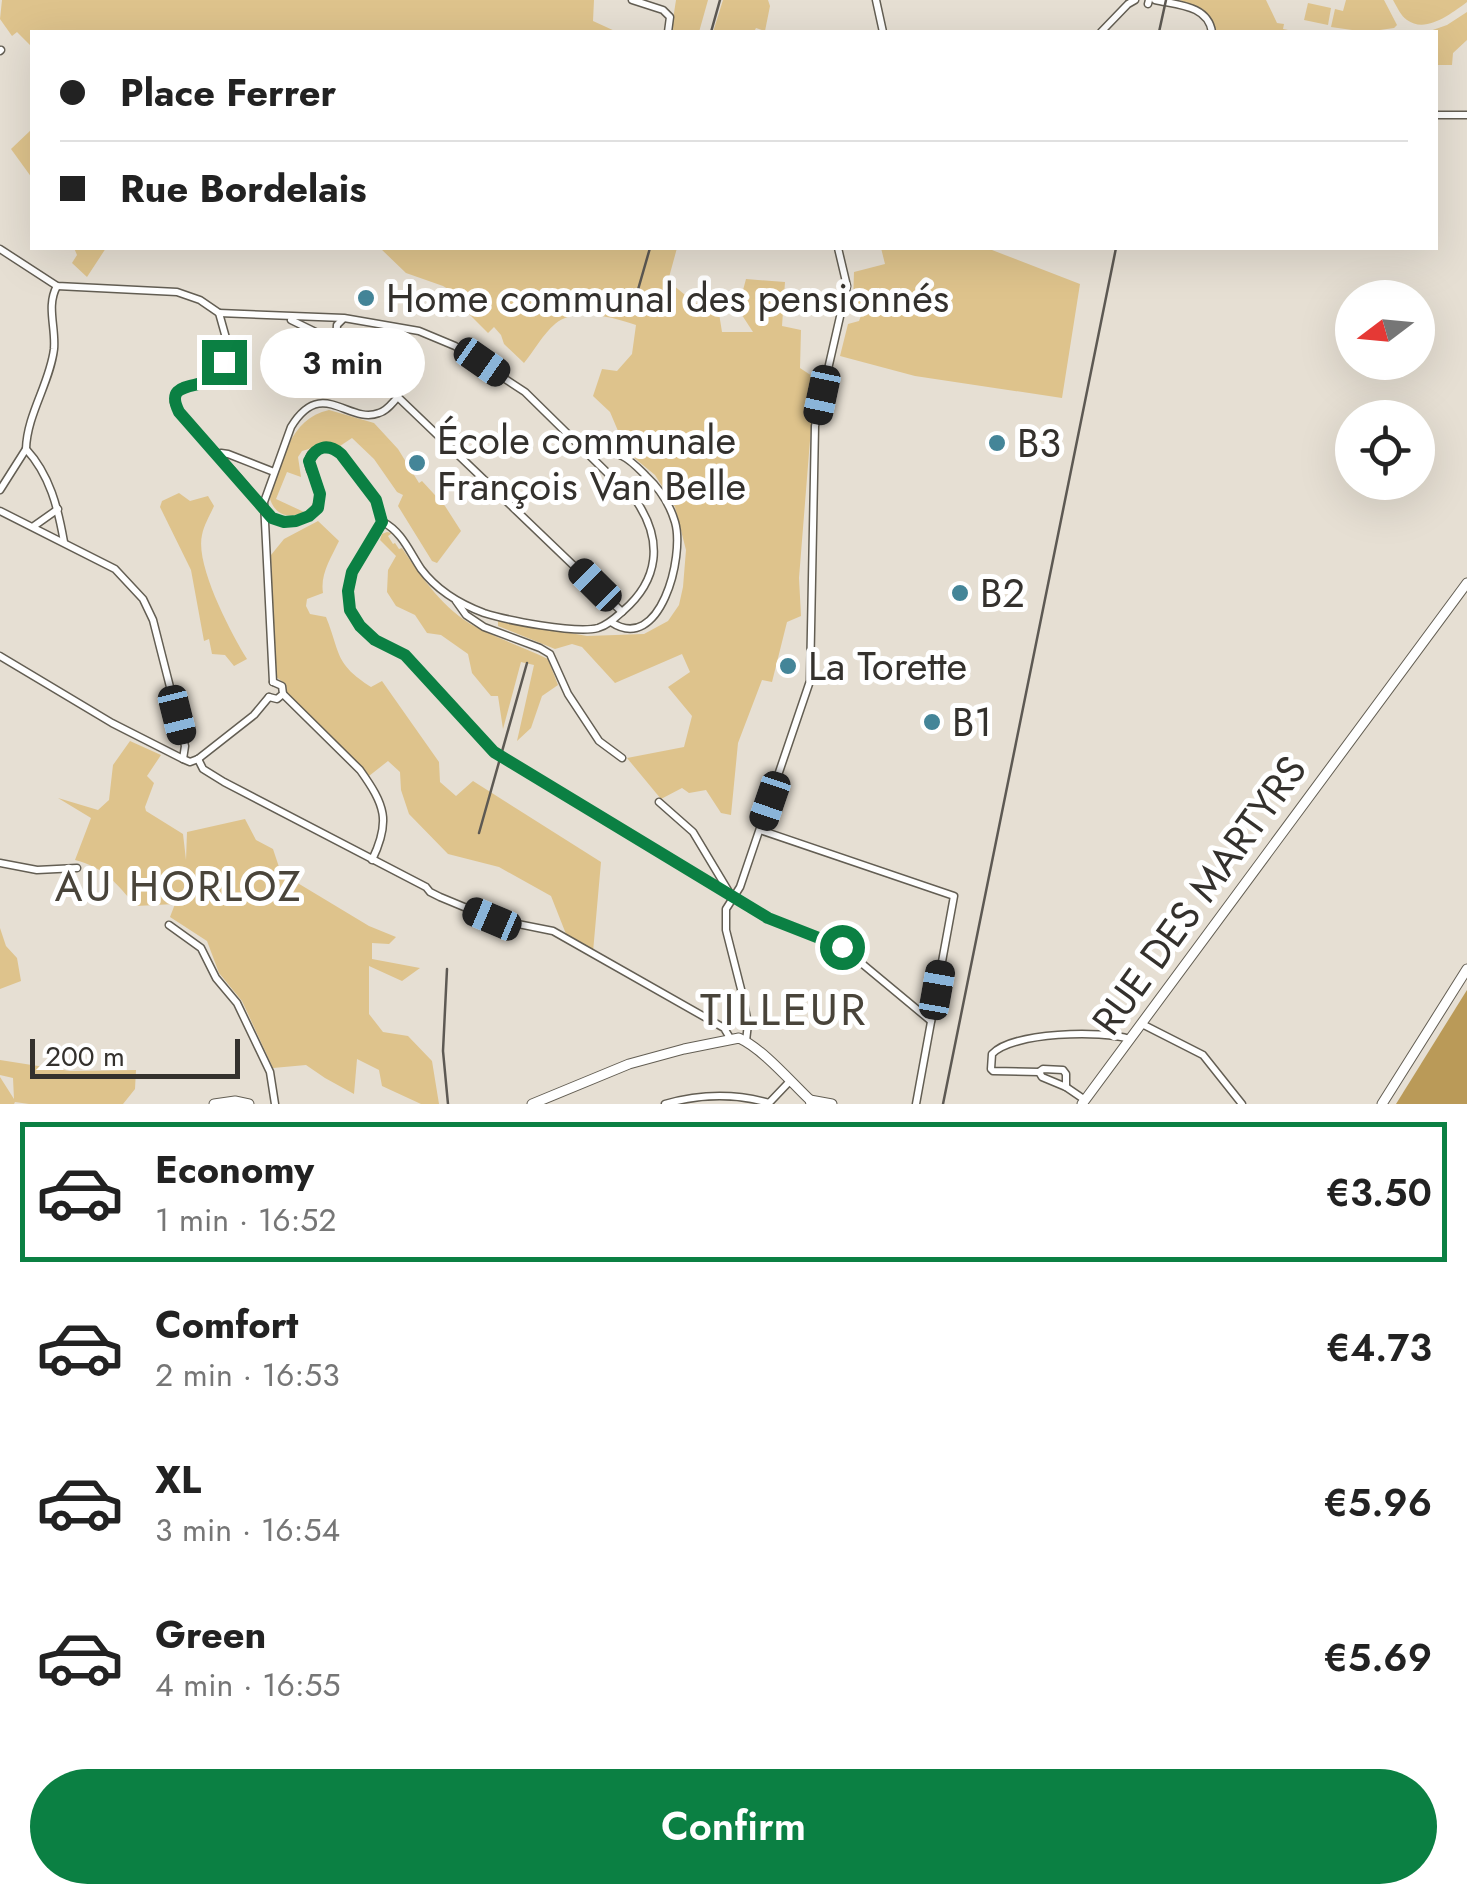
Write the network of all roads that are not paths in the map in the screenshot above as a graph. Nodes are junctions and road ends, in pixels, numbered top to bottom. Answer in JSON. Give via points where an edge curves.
{"nodes":[{"id":1,"x":632,"y":0,"type":"edge"},
{"id":2,"x":876,"y":0,"type":"edge"},
{"id":3,"x":1135,"y":0,"type":"edge"},
{"id":4,"x":1151,"y":1,"type":"edge"},
{"id":5,"x":668,"y":30,"type":"edge"},
{"id":6,"x":883,"y":30,"type":"edge"},
{"id":7,"x":1103,"y":30,"type":"edge"},
{"id":8,"x":1212,"y":30,"type":"edge"},
{"id":9,"x":1438,"y":115,"type":"edge"},
{"id":10,"x":1467,"y":115,"type":"edge"},
{"id":11,"x":0,"y":249,"type":"edge"},
{"id":12,"x":838,"y":250,"type":"edge"},
{"id":13,"x":57,"y":286,"type":"junction"},
{"id":14,"x":219,"y":313,"type":"junction"},
{"id":15,"x":286,"y":317,"type":"junction"},
{"id":16,"x":344,"y":318,"type":"junction"},
{"id":17,"x":336,"y":342,"type":"junction"},
{"id":18,"x":398,"y":398,"type":"junction"},
{"id":19,"x":580,"y":446,"type":"junction"},
{"id":20,"x":26,"y":449,"type":"junction"},
{"id":21,"x":218,"y":456,"type":"junction"},
{"id":22,"x":274,"y":472,"type":"junction"},
{"id":23,"x":0,"y":490,"type":"edge"},
{"id":24,"x":58,"y":509,"type":"junction"},
{"id":25,"x":0,"y":510,"type":"edge"},
{"id":26,"x":264,"y":511,"type":"junction"},
{"id":27,"x":382,"y":522,"type":"junction"},
{"id":28,"x":34,"y":526,"type":"junction"},
{"id":29,"x":64,"y":542,"type":"junction"},
{"id":30,"x":1467,"y":582,"type":"edge"},
{"id":31,"x":456,"y":600,"type":"junction"},
{"id":32,"x":622,"y":612,"type":"junction"},
{"id":33,"x":611,"y":622,"type":"junction"},
{"id":34,"x":0,"y":656,"type":"edge"},
{"id":35,"x":273,"y":682,"type":"junction"},
{"id":36,"x":283,"y":694,"type":"junction"},
{"id":37,"x":269,"y":697,"type":"junction"},
{"id":38,"x":622,"y":758,"type":"dead end"},
{"id":39,"x":183,"y":759,"type":"junction"},
{"id":40,"x":198,"y":759,"type":"junction"},
{"id":41,"x":659,"y":802,"type":"dead end"},
{"id":42,"x":760,"y":830,"type":"junction"},
{"id":43,"x":372,"y":860,"type":"junction"},
{"id":44,"x":0,"y":863,"type":"edge"},
{"id":45,"x":77,"y":868,"type":"dead end"},
{"id":46,"x":732,"y":898,"type":"junction"},
{"id":47,"x":169,"y":925,"type":"dead end"},
{"id":48,"x":1467,"y":969,"type":"edge"},
{"id":49,"x":931,"y":1021,"type":"junction"},
{"id":50,"x":1142,"y":1024,"type":"junction"},
{"id":51,"x":730,"y":1038,"type":"junction"},
{"id":52,"x":1130,"y":1038,"type":"junction"},
{"id":53,"x":746,"y":1041,"type":"junction"},
{"id":54,"x":1039,"y":1072,"type":"junction"},
{"id":55,"x":790,"y":1081,"type":"junction"},
{"id":56,"x":1066,"y":1087,"type":"junction"},
{"id":57,"x":810,"y":1102,"type":"edge"},
{"id":58,"x":1083,"y":1102,"type":"edge"},
{"id":59,"x":221,"y":1103,"type":"edge"},
{"id":60,"x":249,"y":1104,"type":"edge"},
{"id":61,"x":276,"y":1104,"type":"edge"},
{"id":62,"x":532,"y":1104,"type":"edge"},
{"id":63,"x":665,"y":1104,"type":"edge"},
{"id":64,"x":769,"y":1104,"type":"edge"},
{"id":65,"x":832,"y":1104,"type":"edge"},
{"id":66,"x":916,"y":1104,"type":"edge"},
{"id":67,"x":1242,"y":1104,"type":"edge"},
{"id":68,"x":1382,"y":1104,"type":"edge"}],
"edges":[{"from":1,"to":5,"type":"street","via":[[662,10],[670,17]]},
{"from":2,"to":6,"type":"street"},
{"from":3,"to":7,"type":"street"},
{"from":4,"to":8,"type":"street","via":[[1200,11]]},
{"from":9,"to":10,"type":"street"},
{"from":11,"to":13,"type":"street"},
{"from":12,"to":42,"type":"street","via":[[847,286],[815,426],[810,681]]},
{"from":13,"to":14,"type":"street","via":[[178,292]]},
{"from":13,"to":20,"type":"street","via":[[51,300],[54,349]]},
{"from":14,"to":15,"type":"street"},
{"from":14,"to":21,"type":"street","via":[[224,362],[215,376],[183,387],[174,402]]},
{"from":15,"to":16,"type":"street"},
{"from":15,"to":17,"type":"street"},
{"from":16,"to":17,"type":"street"},
{"from":16,"to":19,"type":"street","via":[[419,331],[455,346],[524,392]]},
{"from":17,"to":18,"type":"street"},
{"from":18,"to":22,"type":"street","via":[[377,415],[332,403],[309,409],[291,427]]},
{"from":18,"to":32,"type":"street"},
{"from":19,"to":32,"type":"street","via":[[636,502],[651,530],[655,555],[649,576]]},
{"from":19,"to":33,"type":"street","via":[[625,456],[658,488],[675,522],[677,564],[653,617],[631,630]]},
{"from":20,"to":23,"type":"street"},
{"from":20,"to":24,"type":"street"},
{"from":21,"to":22,"type":"street"},
{"from":21,"to":26,"type":"street"},
{"from":22,"to":26,"type":"street"},
{"from":24,"to":28,"type":"street"},
{"from":24,"to":29,"type":"street"},
{"from":25,"to":28,"type":"street"},
{"from":26,"to":27,"type":"street","via":[[284,522],[318,508],[309,461],[326,446],[364,483]]},
{"from":26,"to":35,"type":"street"},
{"from":27,"to":31,"type":"street"},
{"from":27,"to":46,"type":"street","via":[[352,572],[350,610],[360,626],[405,655],[494,752]]},
{"from":28,"to":29,"type":"street"},
{"from":29,"to":39,"type":"street","via":[[115,569],[143,599],[185,746]]},
{"from":30,"to":50,"type":"street","name":"RUE DES MARTYRS"},
{"from":31,"to":33,"type":"street","via":[[484,613],[547,625],[586,630]]},
{"from":31,"to":38,"type":"street","via":[[484,627],[550,654],[600,741]]},
{"from":32,"to":33,"type":"street"},
{"from":34,"to":39,"type":"street"},
{"from":35,"to":36,"type":"street"},
{"from":35,"to":37,"type":"street"},
{"from":36,"to":37,"type":"street"},
{"from":36,"to":43,"type":"street","via":[[370,784],[384,823]]},
{"from":37,"to":40,"type":"street"},
{"from":39,"to":40,"type":"street"},
{"from":40,"to":43,"type":"street","via":[[224,782]]},
{"from":41,"to":46,"type":"street","via":[[693,832]]},
{"from":42,"to":46,"type":"street"},
{"from":42,"to":49,"type":"street","via":[[954,896]]},
{"from":43,"to":51,"type":"street","via":[[492,919],[553,931],[724,1028]]},
{"from":44,"to":45,"type":"street"},
{"from":46,"to":49,"type":"street","via":[[842,947]]},
{"from":46,"to":53,"type":"street","via":[[726,930]]},
{"from":47,"to":61,"type":"street","via":[[201,948],[238,1004],[270,1072]]},
{"from":48,"to":68,"type":"street"},
{"from":49,"to":66,"type":"street"},
{"from":50,"to":52,"type":"street","name":"RUE DES MARTYRS"},
{"from":50,"to":67,"type":"street","via":[[1204,1055]]},
{"from":51,"to":53,"type":"street"},
{"from":51,"to":62,"type":"street","via":[[629,1064]]},
{"from":52,"to":54,"type":"street","via":[[1023,1039],[992,1054],[992,1071]]},
{"from":52,"to":58,"type":"street","name":"RUE DES MARTYRS"},
{"from":53,"to":55,"type":"street"},
{"from":54,"to":56,"type":"street"},
{"from":54,"to":56,"type":"street","via":[[1063,1070]]},
{"from":55,"to":57,"type":"street"},
{"from":55,"to":64,"type":"street"},
{"from":56,"to":58,"type":"street"},
{"from":57,"to":65,"type":"street"},
{"from":59,"to":60,"type":"street"},
{"from":63,"to":64,"type":"street","via":[[730,1095]]}]}
